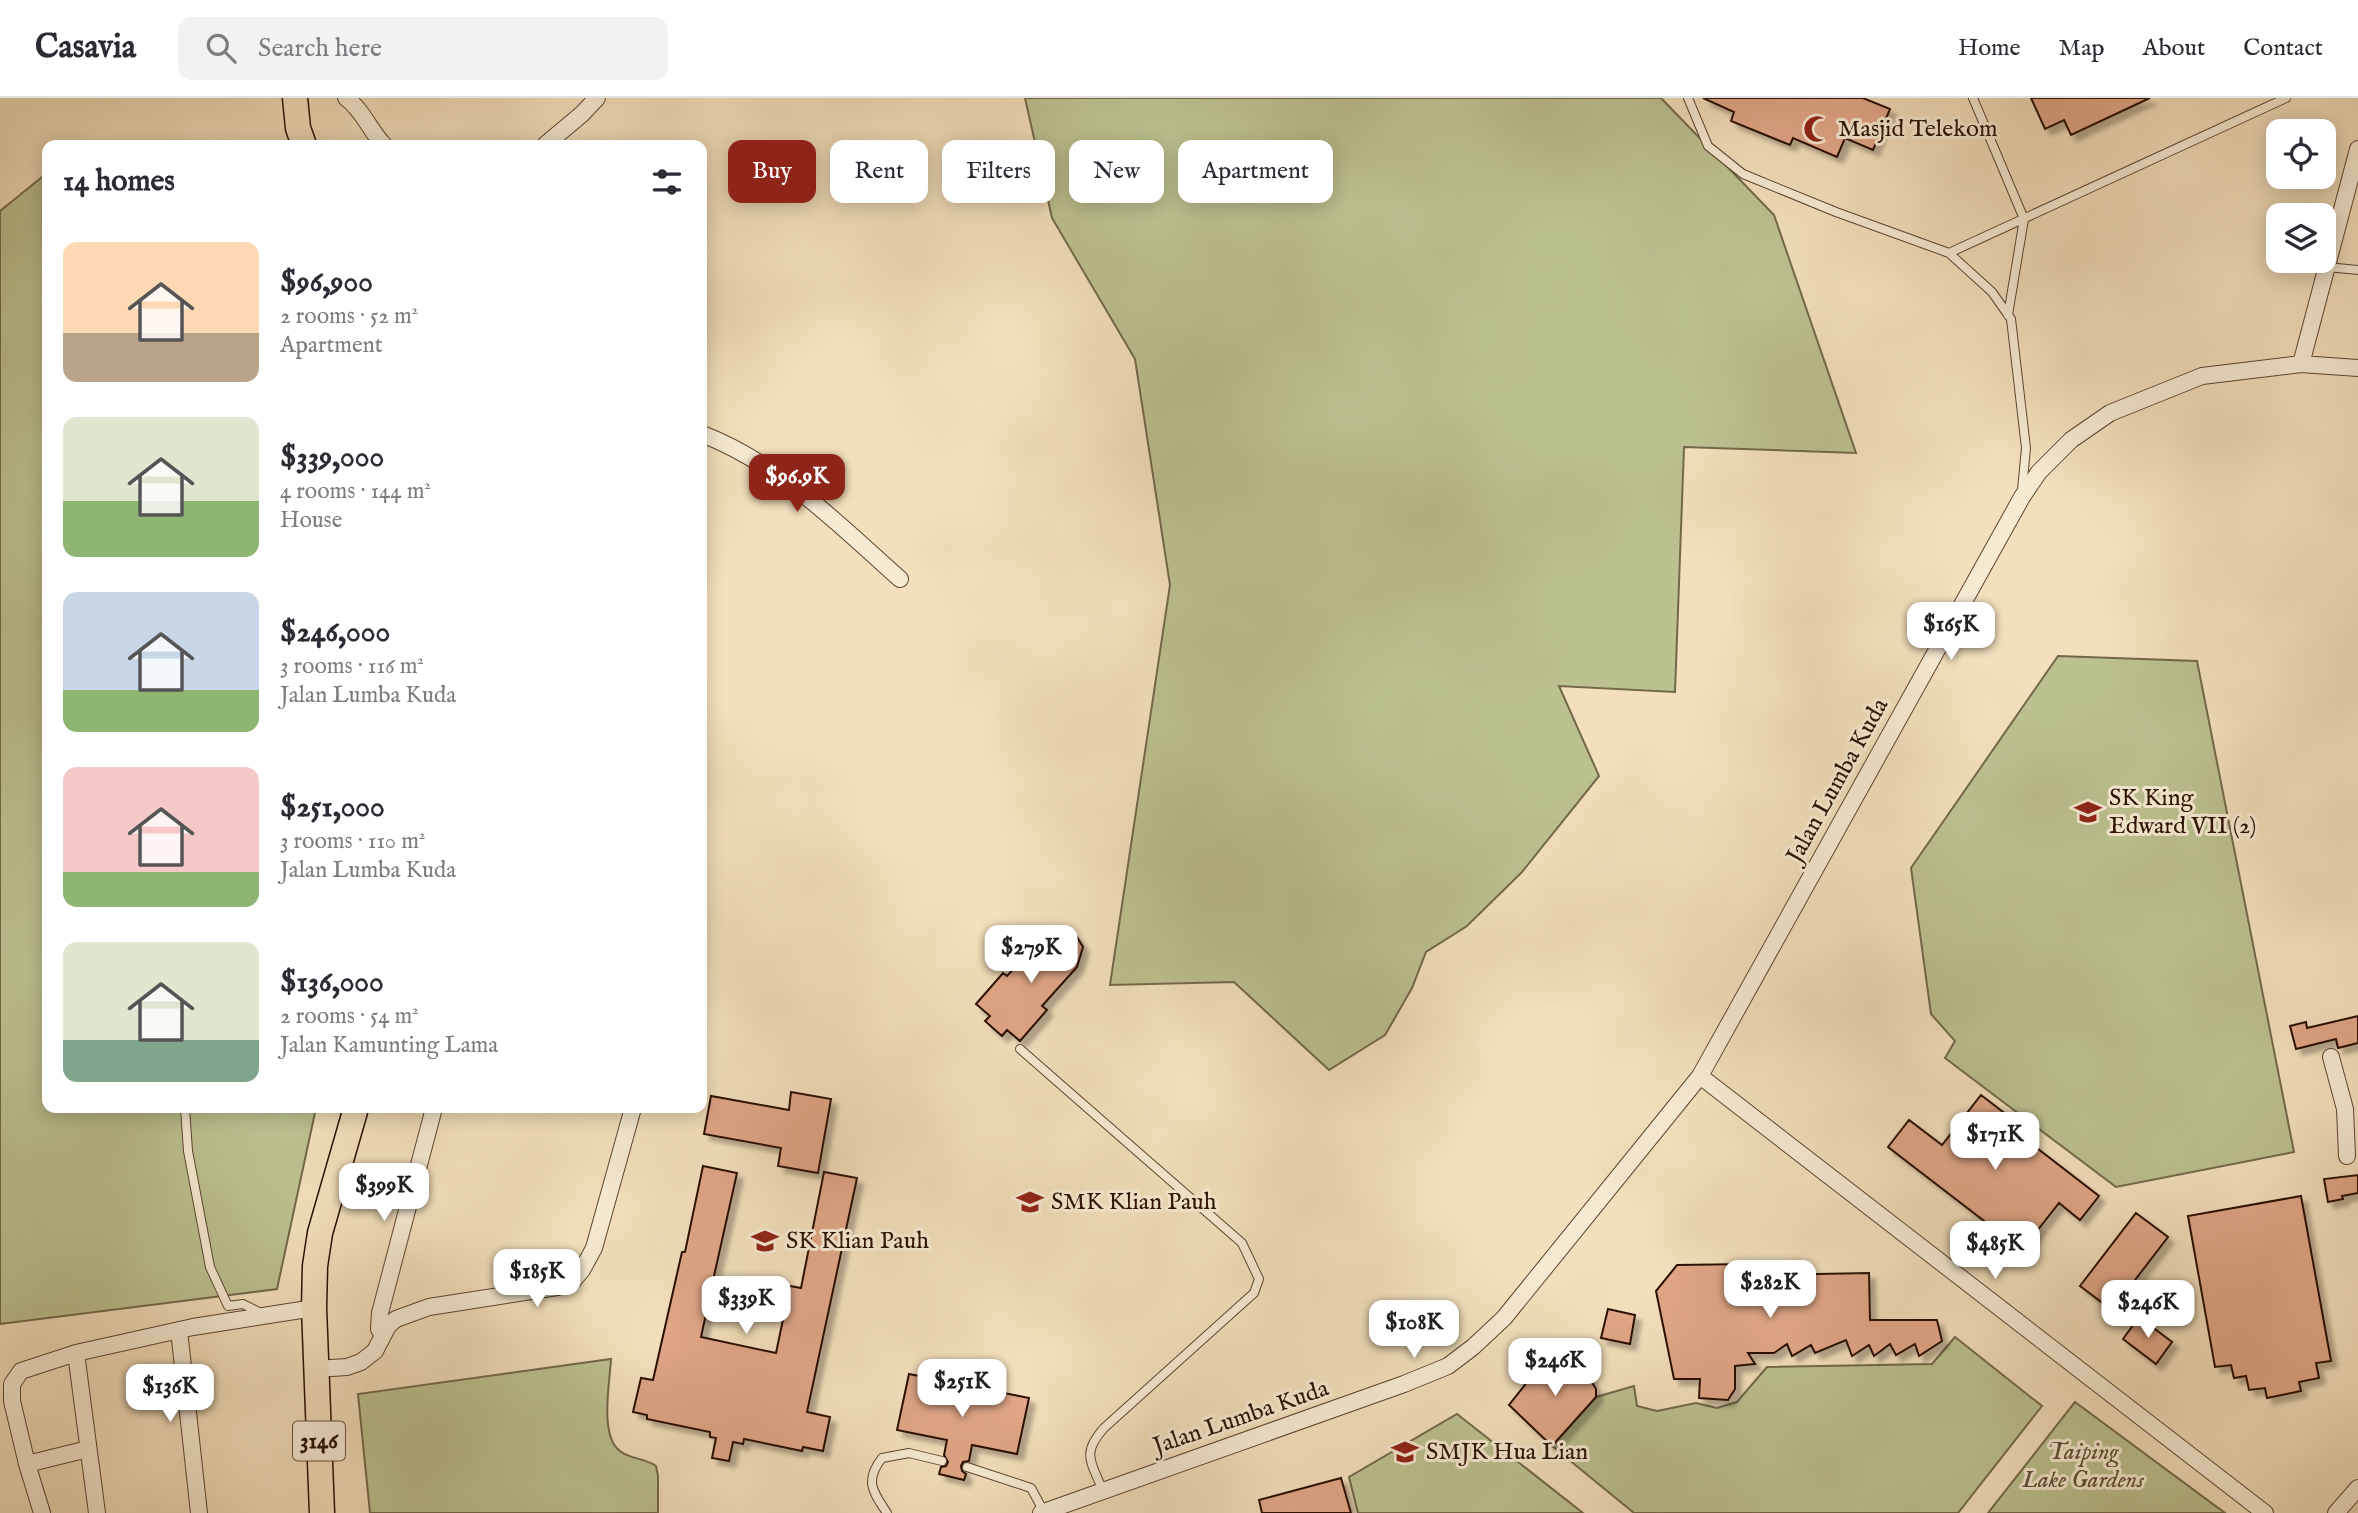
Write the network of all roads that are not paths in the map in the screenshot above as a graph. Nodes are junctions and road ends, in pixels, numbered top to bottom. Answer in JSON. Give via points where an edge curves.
{"nodes":[{"id":1,"x":346,"y":98,"type":"edge"},
{"id":2,"x":597,"y":98,"type":"edge"},
{"id":3,"x":1688,"y":98,"type":"edge"},
{"id":4,"x":1973,"y":98,"type":"edge"},
{"id":5,"x":2286,"y":98,"type":"edge"},
{"id":6,"x":298,"y":99,"type":"edge"},
{"id":7,"x":303,"y":140,"type":"edge"},
{"id":8,"x":379,"y":140,"type":"edge"},
{"id":9,"x":551,"y":140,"type":"edge"},
{"id":10,"x":2358,"y":149,"type":"edge"},
{"id":11,"x":2354,"y":178,"type":"edge"},
{"id":12,"x":2024,"y":219,"type":"junction"},
{"id":13,"x":2336,"y":237,"type":"edge"},
{"id":14,"x":1949,"y":253,"type":"junction"},
{"id":15,"x":2336,"y":268,"type":"edge"},
{"id":16,"x":2358,"y":270,"type":"edge"},
{"id":17,"x":2325,"y":273,"type":"edge"},
{"id":18,"x":2008,"y":315,"type":"junction"},
{"id":19,"x":2301,"y":364,"type":"junction"},
{"id":20,"x":2358,"y":368,"type":"edge"},
{"id":21,"x":707,"y":437,"type":"edge"},
{"id":22,"x":2022,"y":497,"type":"junction"},
{"id":23,"x":900,"y":579,"type":"dead end"},
{"id":24,"x":1020,"y":1049,"type":"dead end"},
{"id":25,"x":2331,"y":1057,"type":"dead end"},
{"id":26,"x":1700,"y":1076,"type":"junction"},
{"id":27,"x":2352,"y":1108,"type":"edge"},
{"id":28,"x":185,"y":1113,"type":"edge"},
{"id":29,"x":355,"y":1113,"type":"edge"},
{"id":30,"x":433,"y":1113,"type":"edge"},
{"id":31,"x":632,"y":1113,"type":"edge"},
{"id":32,"x":2347,"y":1156,"type":"dead end"},
{"id":33,"x":314,"y":1308,"type":"junction"},
{"id":34,"x":266,"y":1315,"type":"junction"},
{"id":35,"x":179,"y":1330,"type":"junction"},
{"id":36,"x":382,"y":1334,"type":"junction"},
{"id":37,"x":76,"y":1353,"type":"junction"},
{"id":38,"x":316,"y":1368,"type":"junction"},
{"id":39,"x":88,"y":1449,"type":"junction"},
{"id":40,"x":942,"y":1461,"type":"dead end"},
{"id":41,"x":27,"y":1464,"type":"junction"},
{"id":42,"x":967,"y":1467,"type":"dead end"},
{"id":43,"x":2358,"y":1488,"type":"edge"},
{"id":44,"x":1103,"y":1490,"type":"junction"},
{"id":45,"x":1042,"y":1512,"type":"edge"},
{"id":46,"x":42,"y":1513,"type":"edge"},
{"id":47,"x":97,"y":1513,"type":"edge"},
{"id":48,"x":199,"y":1513,"type":"edge"},
{"id":49,"x":322,"y":1513,"type":"edge"},
{"id":50,"x":887,"y":1513,"type":"edge"},
{"id":51,"x":2265,"y":1513,"type":"edge"},
{"id":52,"x":2336,"y":1513,"type":"edge"}],
"edges":[{"from":1,"to":8,"type":"street","via":[[356,105]]},
{"from":2,"to":9,"type":"street"},
{"from":3,"to":14,"type":"lane","via":[[1708,146],[1743,174]]},
{"from":4,"to":12,"type":"lane"},
{"from":5,"to":12,"type":"lane"},
{"from":6,"to":7,"type":"main road"},
{"from":10,"to":11,"type":"street"},
{"from":11,"to":13,"type":"street"},
{"from":12,"to":14,"type":"lane"},
{"from":12,"to":18,"type":"lane"},
{"from":14,"to":18,"type":"lane","via":[[1992,292]]},
{"from":15,"to":16,"type":"lane"},
{"from":17,"to":19,"type":"street"},
{"from":18,"to":22,"type":"lane","via":[[2026,448]]},
{"from":19,"to":20,"type":"street","name":"Jalan Lumba Kuda"},
{"from":19,"to":22,"type":"street","name":"Jalan Lumba Kuda","via":[[2202,376],[2110,413],[2071,440]]},
{"from":21,"to":23,"type":"street","via":[[771,470]]},
{"from":22,"to":26,"type":"street","name":"Jalan Lumba Kuda"},
{"from":24,"to":44,"type":"lane","via":[[1242,1243],[1259,1279],[1254,1293],[1091,1443],[1089,1455]]},
{"from":25,"to":27,"type":"street"},
{"from":26,"to":44,"type":"street","name":"Jalan Lumba Kuda","via":[[1504,1318],[1448,1366]]},
{"from":26,"to":51,"type":"street"},
{"from":27,"to":32,"type":"street"},
{"from":28,"to":34,"type":"lane","via":[[210,1268],[228,1306],[243,1304]]},
{"from":29,"to":33,"type":"main road","number":"3146","via":[[320,1233]]},
{"from":30,"to":36,"type":"street","via":[[380,1313]]},
{"from":31,"to":36,"type":"street","via":[[594,1248],[570,1283],[429,1307],[396,1320]]},
{"from":33,"to":34,"type":"street"},
{"from":33,"to":38,"type":"main road","number":"3146"},
{"from":34,"to":35,"type":"street"},
{"from":35,"to":37,"type":"street"},
{"from":35,"to":48,"type":"street"},
{"from":36,"to":38,"type":"street","via":[[375,1351],[361,1362]]},
{"from":37,"to":39,"type":"street"},
{"from":37,"to":41,"type":"street","via":[[21,1371],[12,1384]]},
{"from":38,"to":49,"type":"main road","number":"3146"},
{"from":39,"to":41,"type":"street"},
{"from":39,"to":47,"type":"street"},
{"from":40,"to":50,"type":"lane","via":[[909,1453],[882,1458],[874,1468],[873,1491]]},
{"from":41,"to":46,"type":"street"},
{"from":42,"to":45,"type":"lane","via":[[1031,1488]]},
{"from":43,"to":52,"type":"street"},
{"from":44,"to":45,"type":"street","name":"Jalan Lumba Kuda"}]}
